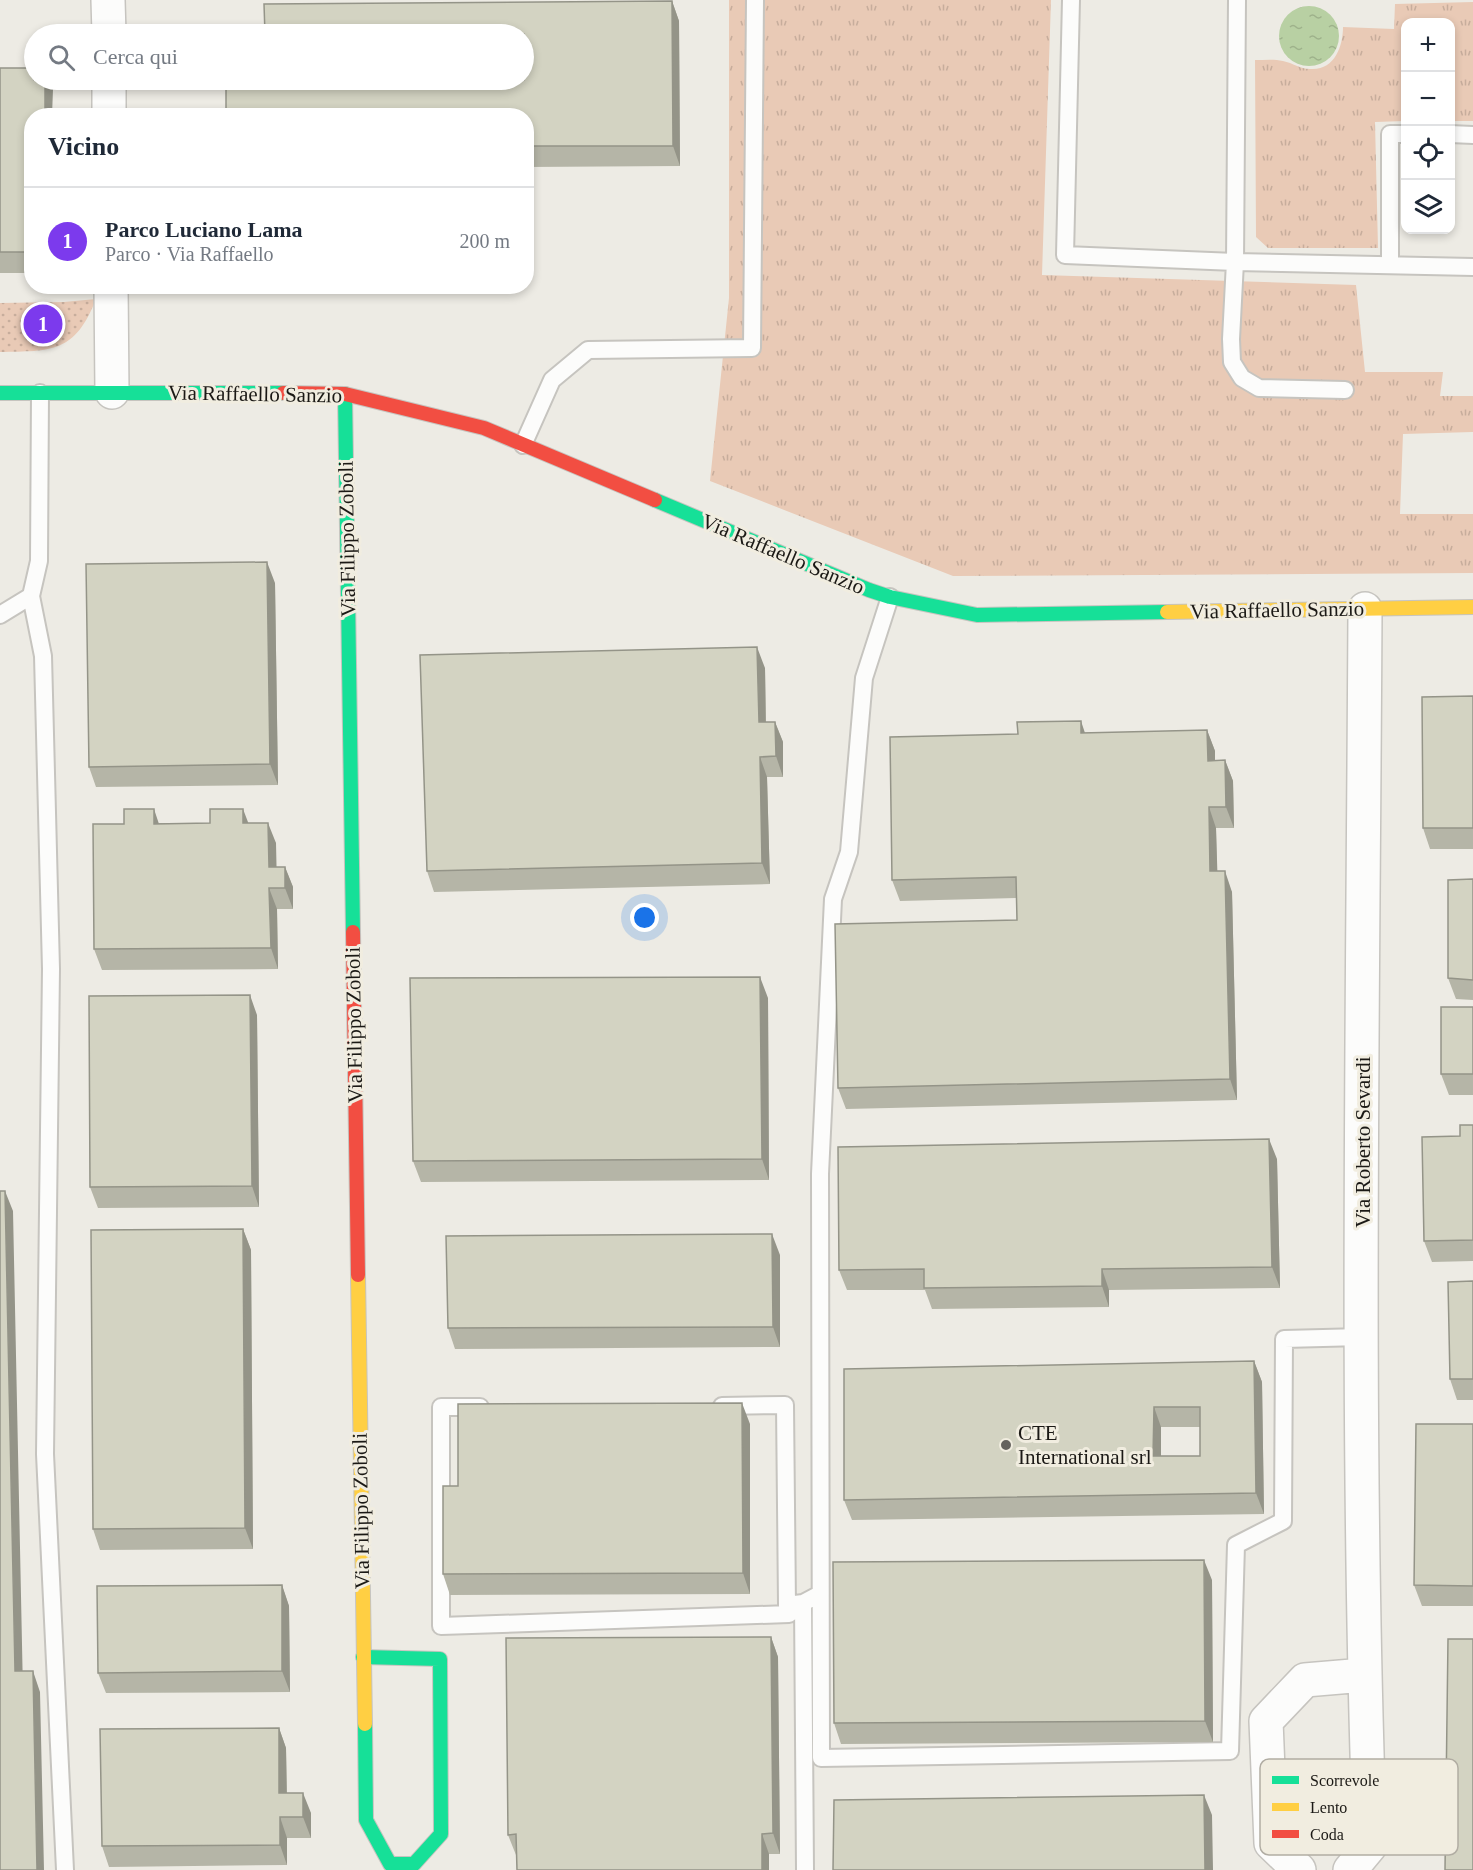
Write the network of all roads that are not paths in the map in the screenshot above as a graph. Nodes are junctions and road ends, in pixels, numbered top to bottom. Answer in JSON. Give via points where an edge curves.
{"nodes":[{"id":1,"x":108,"y":0,"type":"edge"},
{"id":2,"x":756,"y":0,"type":"edge"},
{"id":3,"x":1071,"y":0,"type":"edge"},
{"id":4,"x":1237,"y":0,"type":"edge"},
{"id":5,"x":109,"y":24,"type":"edge"},
{"id":6,"x":109,"y":90,"type":"edge"},
{"id":7,"x":109,"y":108,"type":"edge"},
{"id":8,"x":1401,"y":134,"type":"edge"},
{"id":9,"x":1455,"y":135,"type":"edge"},
{"id":10,"x":1473,"y":135,"type":"edge"},
{"id":11,"x":1235,"y":262,"type":"junction"},
{"id":12,"x":1390,"y":266,"type":"junction"},
{"id":13,"x":1473,"y":267,"type":"edge"},
{"id":14,"x":111,"y":294,"type":"edge"},
{"id":15,"x":1346,"y":390,"type":"dead end"},
{"id":16,"x":112,"y":392,"type":"junction"},
{"id":17,"x":0,"y":393,"type":"edge"},
{"id":18,"x":40,"y":393,"type":"junction"},
{"id":19,"x":345,"y":394,"type":"junction"},
{"id":20,"x":523,"y":445,"type":"junction"},
{"id":21,"x":31,"y":596,"type":"junction"},
{"id":22,"x":890,"y":597,"type":"junction"},
{"id":23,"x":1473,"y":607,"type":"edge"},
{"id":24,"x":1365,"y":609,"type":"junction"},
{"id":25,"x":0,"y":615,"type":"edge"},
{"id":26,"x":1362,"y":1337,"type":"junction"},
{"id":27,"x":702,"y":1406,"type":"edge"},
{"id":28,"x":500,"y":1407,"type":"edge"},
{"id":29,"x":820,"y":1594,"type":"junction"},
{"id":30,"x":795,"y":1604,"type":"junction"},
{"id":31,"x":363,"y":1657,"type":"junction"},
{"id":32,"x":1364,"y":1675,"type":"junction"},
{"id":33,"x":1267,"y":1759,"type":"edge"},
{"id":34,"x":1367,"y":1759,"type":"edge"},
{"id":35,"x":1283,"y":1855,"type":"edge"},
{"id":36,"x":1362,"y":1855,"type":"edge"},
{"id":37,"x":65,"y":1870,"type":"edge"},
{"id":38,"x":805,"y":1870,"type":"edge"},
{"id":39,"x":1299,"y":1870,"type":"edge"},
{"id":40,"x":1350,"y":1870,"type":"edge"}],
"edges":[{"from":1,"to":5,"type":"street"},
{"from":2,"to":20,"type":"lane","via":[[752,348],[588,350],[552,380]]},
{"from":3,"to":11,"type":"lane","via":[[1065,255]]},
{"from":4,"to":11,"type":"lane"},
{"from":6,"to":7,"type":"street"},
{"from":8,"to":12,"type":"lane","via":[[1390,134]]},
{"from":9,"to":10,"type":"lane"},
{"from":11,"to":12,"type":"lane"},
{"from":11,"to":15,"type":"lane","via":[[1232,362],[1242,378],[1259,388]]},
{"from":12,"to":13,"type":"lane"},
{"from":14,"to":16,"type":"street"},
{"from":16,"to":18,"type":"street","name":"Via Raffaello Sanzio"},
{"from":16,"to":19,"type":"street","name":"Via Raffaello Sanzio"},
{"from":17,"to":18,"type":"street","name":"Via Raffaello Sanzio"},
{"from":18,"to":21,"type":"lane","via":[[39,561]]},
{"from":19,"to":20,"type":"street","name":"Via Raffaello Sanzio","via":[[484,428]]},
{"from":19,"to":31,"type":"street","name":"Via Filippo Zoboli"},
{"from":20,"to":22,"type":"street","name":"Via Raffaello Sanzio"},
{"from":21,"to":25,"type":"lane"},
{"from":21,"to":37,"type":"lane","via":[[43,656],[51,969],[45,1454]]},
{"from":22,"to":24,"type":"street","name":"Via Raffaello Sanzio","via":[[977,615]]},
{"from":22,"to":29,"type":"lane","via":[[864,678],[849,852],[833,899],[820,1174]]},
{"from":23,"to":24,"type":"street","name":"Via Raffaello Sanzio"},
{"from":24,"to":26,"type":"street","name":"Via Roberto Sevardi"},
{"from":26,"to":29,"type":"lane","via":[[1284,1339],[1283,1521],[1236,1545],[1230,1751],[820,1758]]},
{"from":26,"to":32,"type":"street","name":"Via Roberto Sevardi"},
{"from":27,"to":30,"type":"lane","via":[[785,1405]]},
{"from":28,"to":30,"type":"lane","via":[[441,1407],[441,1626],[789,1614]]},
{"from":29,"to":30,"type":"lane"},
{"from":30,"to":38,"type":"lane"},
{"from":31,"to":31,"type":"street","name":"Via Filippo Zoboli","via":[[366,1820],[390,1864],[414,1864],[441,1833],[440,1659]]},
{"from":32,"to":33,"type":"street","via":[[1305,1680],[1266,1720]]},
{"from":32,"to":34,"type":"street","name":"Via Roberto Sevardi"},
{"from":35,"to":39,"type":"street"},
{"from":36,"to":40,"type":"street","name":"Via Roberto Sevardi"}]}
